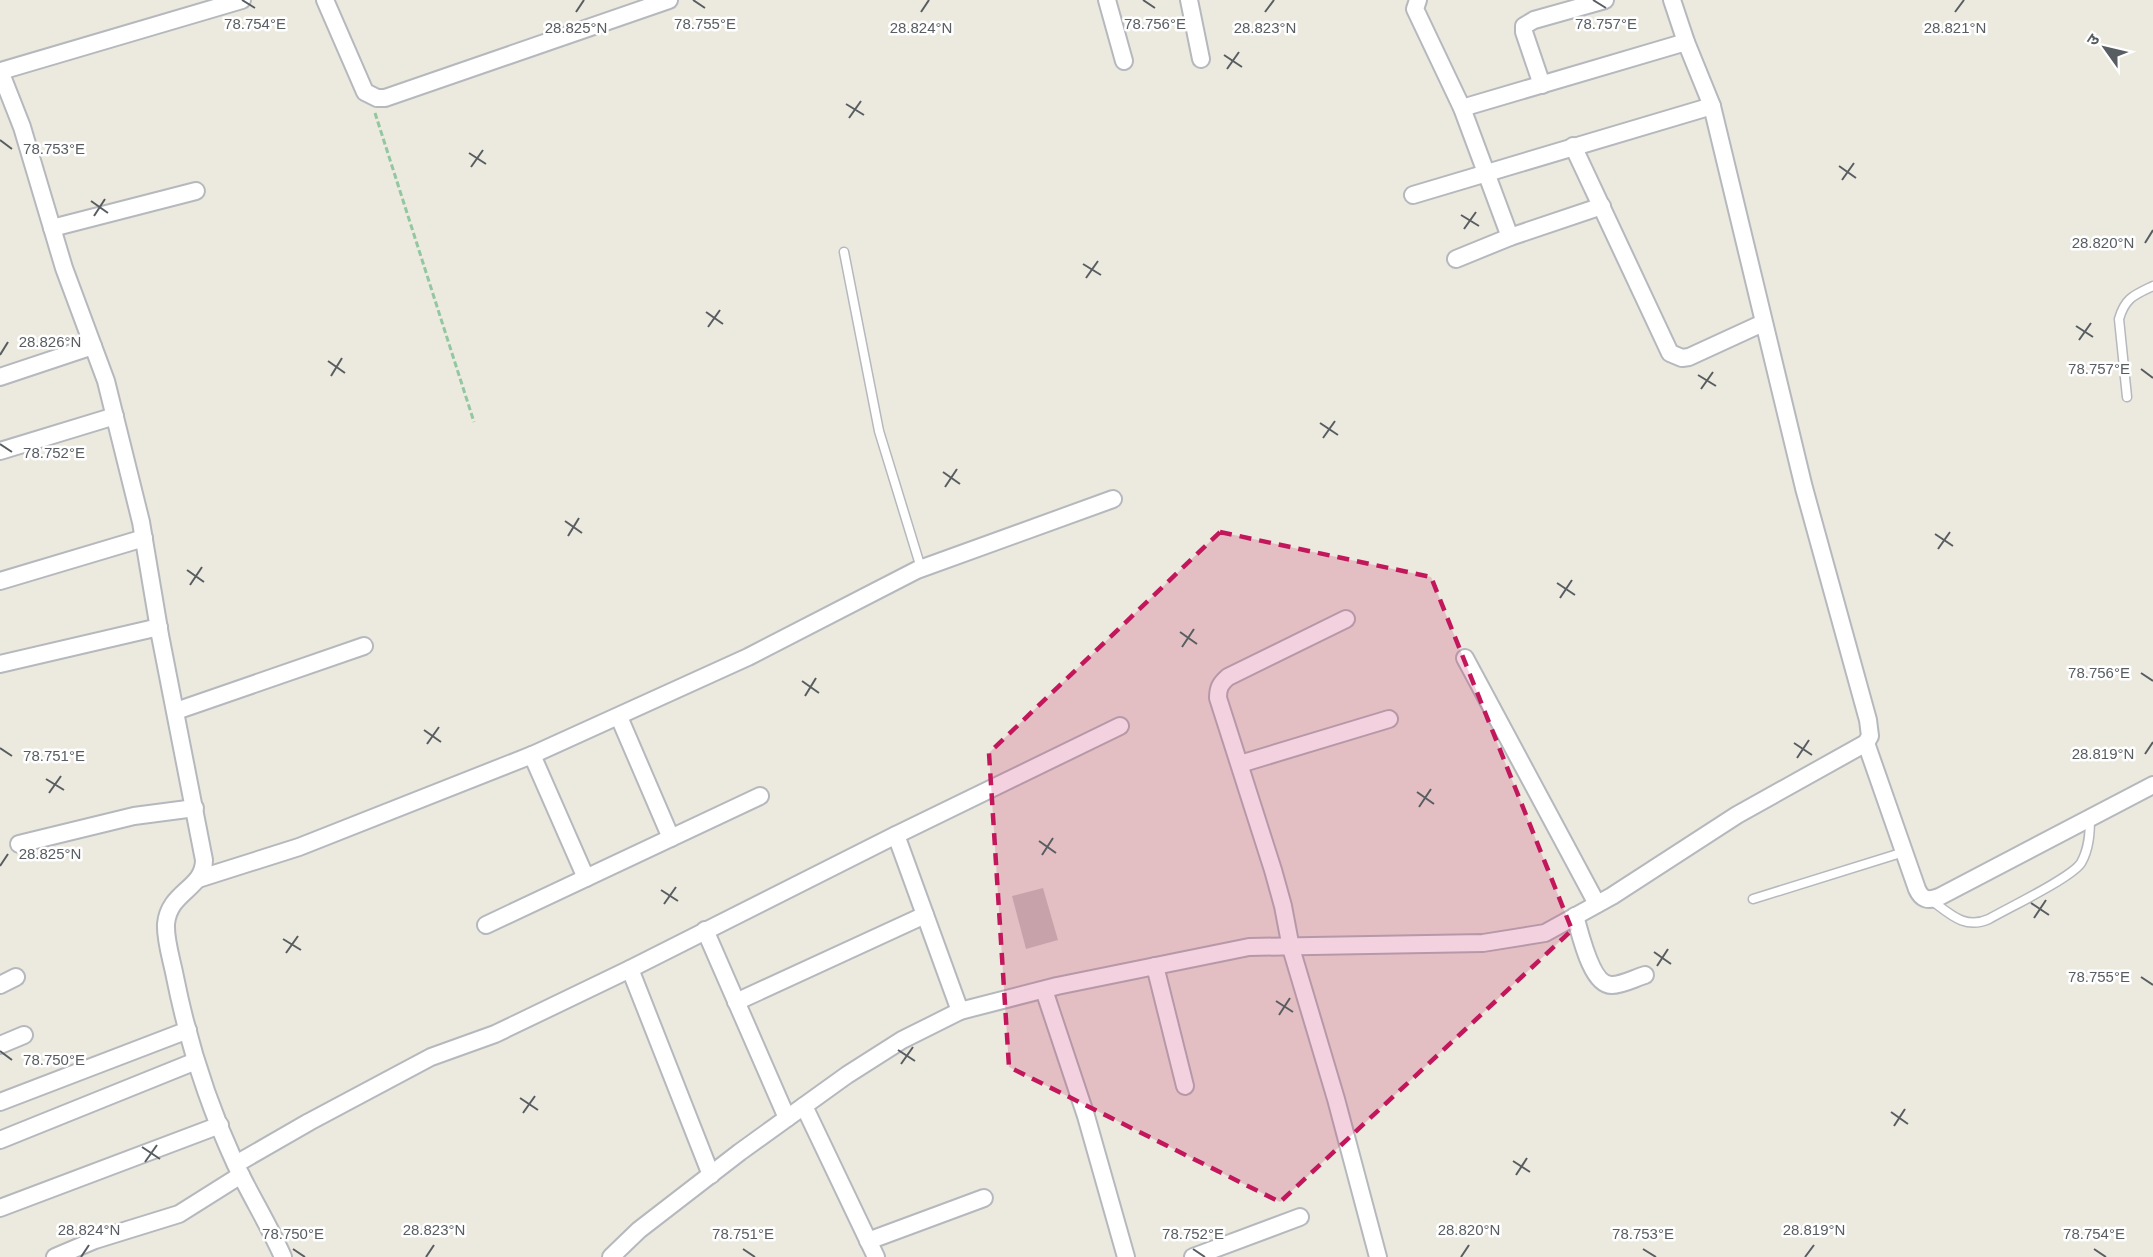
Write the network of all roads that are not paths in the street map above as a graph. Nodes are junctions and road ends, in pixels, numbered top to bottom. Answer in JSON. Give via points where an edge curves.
{"nodes":[{"id":1,"x":242,"y":0,"type":"edge"},
{"id":2,"x":325,"y":0,"type":"edge"},
{"id":3,"x":669,"y":0,"type":"edge"},
{"id":4,"x":1107,"y":0,"type":"edge"},
{"id":5,"x":1189,"y":0,"type":"edge"},
{"id":6,"x":1418,"y":0,"type":"edge"},
{"id":7,"x":1605,"y":0,"type":"edge"},
{"id":8,"x":1672,"y":0,"type":"edge"},
{"id":9,"x":1686,"y":42,"type":"junction"},
{"id":10,"x":1201,"y":59,"type":"dead end"},
{"id":11,"x":1124,"y":61,"type":"dead end"},
{"id":12,"x":1,"y":71,"type":"edge"},
{"id":13,"x":1542,"y":84,"type":"junction"},
{"id":14,"x":1712,"y":106,"type":"junction"},
{"id":15,"x":1462,"y":108,"type":"junction"},
{"id":16,"x":1573,"y":146,"type":"junction"},
{"id":17,"x":1486,"y":173,"type":"junction"},
{"id":18,"x":196,"y":191,"type":"dead end"},
{"id":19,"x":1413,"y":195,"type":"dead end"},
{"id":20,"x":1602,"y":206,"type":"junction"},
{"id":21,"x":52,"y":228,"type":"junction"},
{"id":22,"x":1510,"y":237,"type":"junction"},
{"id":23,"x":844,"y":252,"type":"dead end"},
{"id":24,"x":1456,"y":259,"type":"dead end"},
{"id":25,"x":2153,"y":286,"type":"edge"},
{"id":26,"x":1763,"y":323,"type":"junction"},
{"id":27,"x":93,"y":346,"type":"junction"},
{"id":28,"x":0,"y":377,"type":"edge"},
{"id":29,"x":2127,"y":397,"type":"dead end"},
{"id":30,"x":115,"y":416,"type":"junction"},
{"id":31,"x":0,"y":451,"type":"edge"},
{"id":32,"x":1113,"y":499,"type":"dead end"},
{"id":33,"x":144,"y":538,"type":"junction"},
{"id":34,"x":921,"y":568,"type":"junction"},
{"id":35,"x":0,"y":581,"type":"edge"},
{"id":36,"x":1346,"y":619,"type":"dead end"},
{"id":37,"x":159,"y":627,"type":"junction"},
{"id":38,"x":364,"y":646,"type":"dead end"},
{"id":39,"x":1465,"y":658,"type":"dead end"},
{"id":40,"x":0,"y":664,"type":"edge"},
{"id":41,"x":176,"y":711,"type":"junction"},
{"id":42,"x":619,"y":717,"type":"junction"},
{"id":43,"x":1389,"y":719,"type":"dead end"},
{"id":44,"x":1120,"y":726,"type":"dead end"},
{"id":45,"x":1866,"y":743,"type":"junction"},
{"id":46,"x":532,"y":755,"type":"junction"},
{"id":47,"x":1240,"y":764,"type":"junction"},
{"id":48,"x":2153,"y":785,"type":"edge"},
{"id":49,"x":760,"y":796,"type":"dead end"},
{"id":50,"x":195,"y":808,"type":"junction"},
{"id":51,"x":2090,"y":817,"type":"junction"},
{"id":52,"x":896,"y":835,"type":"junction"},
{"id":53,"x":671,"y":838,"type":"junction"},
{"id":54,"x":19,"y":844,"type":"dead end"},
{"id":55,"x":1905,"y":852,"type":"junction"},
{"id":56,"x":585,"y":878,"type":"junction"},
{"id":57,"x":198,"y":879,"type":"junction"},
{"id":58,"x":1753,"y":899,"type":"dead end"},
{"id":59,"x":1931,"y":900,"type":"junction"},
{"id":60,"x":1597,"y":904,"type":"junction"},
{"id":61,"x":925,"y":915,"type":"junction"},
{"id":62,"x":1575,"y":916,"type":"junction"},
{"id":63,"x":486,"y":925,"type":"dead end"},
{"id":64,"x":705,"y":930,"type":"junction"},
{"id":65,"x":1291,"y":948,"type":"junction"},
{"id":66,"x":1155,"y":966,"type":"junction"},
{"id":67,"x":630,"y":969,"type":"junction"},
{"id":68,"x":1645,"y":975,"type":"dead end"},
{"id":69,"x":16,"y":977,"type":"dead end"},
{"id":70,"x":0,"y":985,"type":"edge"},
{"id":71,"x":1044,"y":990,"type":"junction"},
{"id":72,"x":736,"y":1002,"type":"junction"},
{"id":73,"x":960,"y":1011,"type":"junction"},
{"id":74,"x":188,"y":1030,"type":"junction"},
{"id":75,"x":24,"y":1035,"type":"dead end"},
{"id":76,"x":0,"y":1045,"type":"edge"},
{"id":77,"x":196,"y":1061,"type":"junction"},
{"id":78,"x":1185,"y":1086,"type":"dead end"},
{"id":79,"x":0,"y":1102,"type":"edge"},
{"id":80,"x":804,"y":1106,"type":"junction"},
{"id":81,"x":787,"y":1118,"type":"junction"},
{"id":82,"x":220,"y":1125,"type":"junction"},
{"id":83,"x":0,"y":1140,"type":"edge"},
{"id":84,"x":238,"y":1169,"type":"junction"},
{"id":85,"x":711,"y":1174,"type":"junction"},
{"id":86,"x":984,"y":1198,"type":"dead end"},
{"id":87,"x":0,"y":1208,"type":"edge"},
{"id":88,"x":1300,"y":1217,"type":"dead end"},
{"id":89,"x":868,"y":1241,"type":"junction"},
{"id":90,"x":276,"y":1255,"type":"edge"},
{"id":91,"x":55,"y":1257,"type":"edge"},
{"id":92,"x":611,"y":1257,"type":"edge"},
{"id":93,"x":876,"y":1257,"type":"edge"},
{"id":94,"x":1126,"y":1257,"type":"edge"},
{"id":95,"x":1193,"y":1257,"type":"edge"},
{"id":96,"x":1378,"y":1257,"type":"edge"}],
"edges":[{"from":1,"to":12,"type":"street"},
{"from":2,"to":3,"type":"street","via":[[365,92],[385,98]]},
{"from":4,"to":11,"type":"street"},
{"from":5,"to":10,"type":"street"},
{"from":6,"to":15,"type":"street","via":[[1415,9]]},
{"from":7,"to":13,"type":"street","via":[[1524,26]]},
{"from":8,"to":9,"type":"street"},
{"from":9,"to":13,"type":"street"},
{"from":9,"to":14,"type":"street"},
{"from":12,"to":21,"type":"street"},
{"from":13,"to":15,"type":"street"},
{"from":14,"to":16,"type":"street"},
{"from":14,"to":26,"type":"street"},
{"from":15,"to":17,"type":"street"},
{"from":16,"to":17,"type":"street"},
{"from":16,"to":20,"type":"street"},
{"from":17,"to":19,"type":"street"},
{"from":17,"to":22,"type":"street"},
{"from":18,"to":21,"type":"street"},
{"from":20,"to":22,"type":"street"},
{"from":20,"to":26,"type":"street","via":[[1670,353],[1689,357]]},
{"from":21,"to":27,"type":"street"},
{"from":22,"to":24,"type":"street"},
{"from":23,"to":34,"type":"lane","via":[[879,431]]},
{"from":25,"to":29,"type":"lane","via":[[2127,301],[2119,319]]},
{"from":26,"to":45,"type":"street","via":[[1868,720],[1870,736]]},
{"from":27,"to":28,"type":"street"},
{"from":27,"to":30,"type":"street"},
{"from":30,"to":31,"type":"street"},
{"from":30,"to":33,"type":"street"},
{"from":32,"to":34,"type":"street"},
{"from":33,"to":35,"type":"street"},
{"from":33,"to":37,"type":"street"},
{"from":34,"to":42,"type":"street"},
{"from":36,"to":47,"type":"street","via":[[1221,683],[1218,698]]},
{"from":37,"to":40,"type":"street"},
{"from":37,"to":41,"type":"street"},
{"from":38,"to":41,"type":"street"},
{"from":39,"to":60,"type":"street"},
{"from":41,"to":50,"type":"street"},
{"from":42,"to":46,"type":"street"},
{"from":42,"to":53,"type":"street"},
{"from":43,"to":47,"type":"street"},
{"from":44,"to":52,"type":"street"},
{"from":45,"to":55,"type":"street"},
{"from":45,"to":60,"type":"street","via":[[1737,815]]},
{"from":46,"to":56,"type":"street"},
{"from":46,"to":57,"type":"street","via":[[299,847]]},
{"from":47,"to":65,"type":"street","via":[[1278,888]]},
{"from":48,"to":51,"type":"street"},
{"from":49,"to":53,"type":"street"},
{"from":50,"to":54,"type":"street","via":[[134,816]]},
{"from":50,"to":57,"type":"street","via":[[204,860]]},
{"from":51,"to":59,"type":"street"},
{"from":51,"to":59,"type":"lane","via":[[2085,854],[2073,872],[1989,919],[1969,924]]},
{"from":52,"to":61,"type":"street"},
{"from":52,"to":64,"type":"street"},
{"from":53,"to":56,"type":"street"},
{"from":55,"to":58,"type":"lane"},
{"from":55,"to":59,"type":"street","via":[[1920,896]]},
{"from":56,"to":63,"type":"street"},
{"from":57,"to":74,"type":"street","via":[[168,910],[166,926]]},
{"from":60,"to":62,"type":"street"},
{"from":61,"to":72,"type":"street"},
{"from":61,"to":73,"type":"street"},
{"from":62,"to":65,"type":"street","via":[[1545,933],[1483,943]]},
{"from":62,"to":68,"type":"street","via":[[1600,981],[1612,985]]},
{"from":64,"to":67,"type":"street"},
{"from":64,"to":72,"type":"street"},
{"from":65,"to":66,"type":"street","via":[[1249,947]]},
{"from":65,"to":96,"type":"street"},
{"from":66,"to":71,"type":"street"},
{"from":66,"to":78,"type":"street"},
{"from":67,"to":84,"type":"street","via":[[495,1034],[431,1057],[309,1122]]},
{"from":67,"to":85,"type":"street"},
{"from":69,"to":70,"type":"street"},
{"from":71,"to":73,"type":"street"},
{"from":71,"to":94,"type":"street","via":[[1086,1116]]},
{"from":72,"to":81,"type":"street"},
{"from":73,"to":80,"type":"street","via":[[902,1040]]},
{"from":74,"to":77,"type":"street"},
{"from":74,"to":79,"type":"street"},
{"from":75,"to":76,"type":"street"},
{"from":77,"to":82,"type":"street"},
{"from":77,"to":83,"type":"street"},
{"from":80,"to":81,"type":"street"},
{"from":80,"to":89,"type":"street"},
{"from":81,"to":85,"type":"street"},
{"from":82,"to":84,"type":"street"},
{"from":82,"to":87,"type":"street"},
{"from":84,"to":90,"type":"street","via":[[268,1224]]},
{"from":84,"to":91,"type":"street","via":[[179,1214]]},
{"from":85,"to":92,"type":"street"},
{"from":86,"to":89,"type":"street"},
{"from":88,"to":95,"type":"street"},
{"from":89,"to":93,"type":"street"}]}
